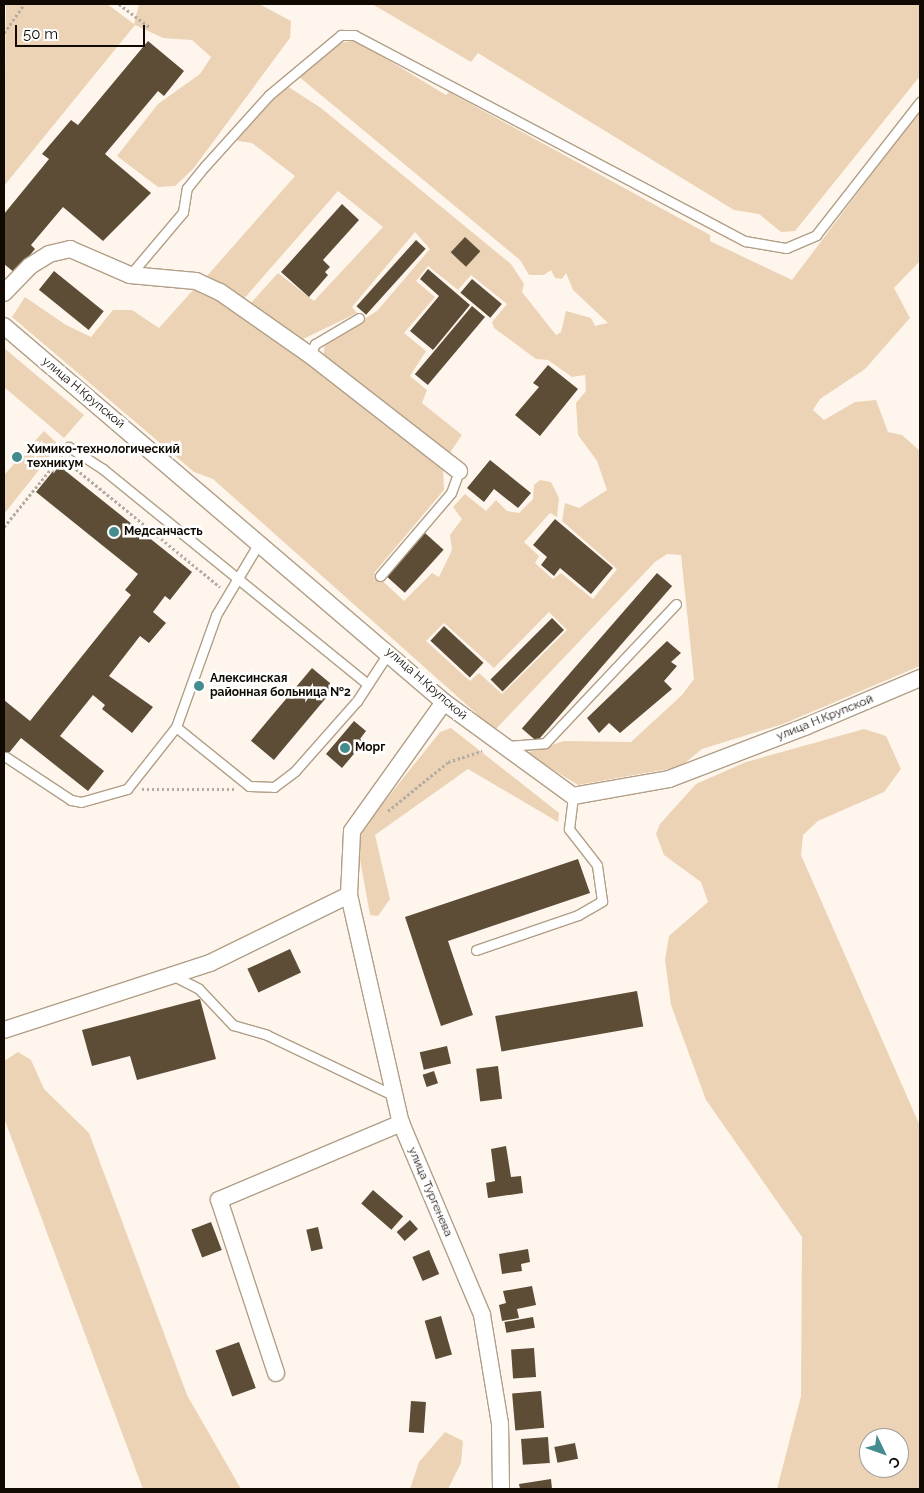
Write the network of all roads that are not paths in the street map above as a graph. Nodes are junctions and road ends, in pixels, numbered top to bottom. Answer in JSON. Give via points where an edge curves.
{"nodes":[{"id":1,"x":920,"y":102,"type":"edge"},
{"id":2,"x":130,"y":275,"type":"junction"},
{"id":3,"x":4,"y":293,"type":"edge"},
{"id":4,"x":359,"y":318,"type":"dead end"},
{"id":5,"x":4,"y":326,"type":"edge"},
{"id":6,"x":310,"y":355,"type":"junction"},
{"id":7,"x":69,"y":447,"type":"road end"},
{"id":8,"x":459,"y":471,"type":"joint"},
{"id":9,"x":260,"y":543,"type":"junction"},
{"id":10,"x":380,"y":576,"type":"dead end"},
{"id":11,"x":236,"y":581,"type":"junction"},
{"id":12,"x":676,"y":604,"type":"dead end"},
{"id":13,"x":389,"y":652,"type":"junction"},
{"id":14,"x":920,"y":678,"type":"edge"},
{"id":15,"x":368,"y":684,"type":"junction"},
{"id":16,"x":444,"y":702,"type":"junction"},
{"id":17,"x":176,"y":727,"type":"junction"},
{"id":18,"x":501,"y":747,"type":"junction"},
{"id":19,"x":6,"y":757,"type":"dead end"},
{"id":20,"x":573,"y":796,"type":"junction"},
{"id":21,"x":349,"y":896,"type":"junction"},
{"id":22,"x":476,"y":950,"type":"dead end"},
{"id":23,"x":172,"y":975,"type":"junction"},
{"id":24,"x":4,"y":1030,"type":"edge"},
{"id":25,"x":395,"y":1096,"type":"junction"},
{"id":26,"x":401,"y":1123,"type":"junction"},
{"id":27,"x":276,"y":1373,"type":"dead end"},
{"id":28,"x":501,"y":1489,"type":"edge"}],
"edges":[{"from":1,"to":2,"type":"lane","via":[[816,235],[786,248],[744,241],[354,35],[341,35],[269,95],[205,166],[188,188],[183,212]]},
{"from":2,"to":3,"type":"street","via":[[70,249],[49,254],[30,266]]},
{"from":2,"to":6,"type":"street","via":[[196,281],[220,292]]},
{"from":4,"to":6,"type":"lane","via":[[315,344]]},
{"from":5,"to":9,"type":"street","name":"улица Н.Крупской"},
{"from":6,"to":8,"type":"street"},
{"from":7,"to":11,"type":"lane","via":[[103,469]]},
{"from":8,"to":10,"type":"lane","via":[[451,493]]},
{"from":9,"to":11,"type":"lane"},
{"from":9,"to":13,"type":"street","name":"улица Н.Крупской"},
{"from":11,"to":15,"type":"lane"},
{"from":11,"to":17,"type":"lane","via":[[216,615]]},
{"from":12,"to":18,"type":"lane","via":[[545,743]]},
{"from":13,"to":15,"type":"lane"},
{"from":13,"to":16,"type":"street","name":"улица Н.Крупской"},
{"from":14,"to":20,"type":"street","name":"улица Н.Крупской","via":[[807,726],[669,778]]},
{"from":15,"to":17,"type":"lane","via":[[295,771],[274,787],[263,789],[237,778]]},
{"from":16,"to":18,"type":"street","name":"улица Н.Крупской"},
{"from":16,"to":21,"type":"street","name":"улица Тургенева","via":[[352,831]]},
{"from":17,"to":19,"type":"lane","via":[[127,789],[81,802],[71,800]]},
{"from":18,"to":20,"type":"street","name":"улица Н.Крупской"},
{"from":20,"to":22,"type":"lane","via":[[569,829],[597,865],[602,901],[578,915]]},
{"from":21,"to":23,"type":"street","via":[[210,963]]},
{"from":21,"to":25,"type":"street","name":"улица Тургенева"},
{"from":23,"to":24,"type":"street"},
{"from":23,"to":25,"type":"lane","via":[[199,989],[233,1025],[268,1035]]},
{"from":25,"to":26,"type":"street","name":"улица Тургенева"},
{"from":26,"to":27,"type":"street","via":[[219,1200]]},
{"from":26,"to":28,"type":"street","name":"улица Тургенева","via":[[482,1315],[500,1424]]}]}
